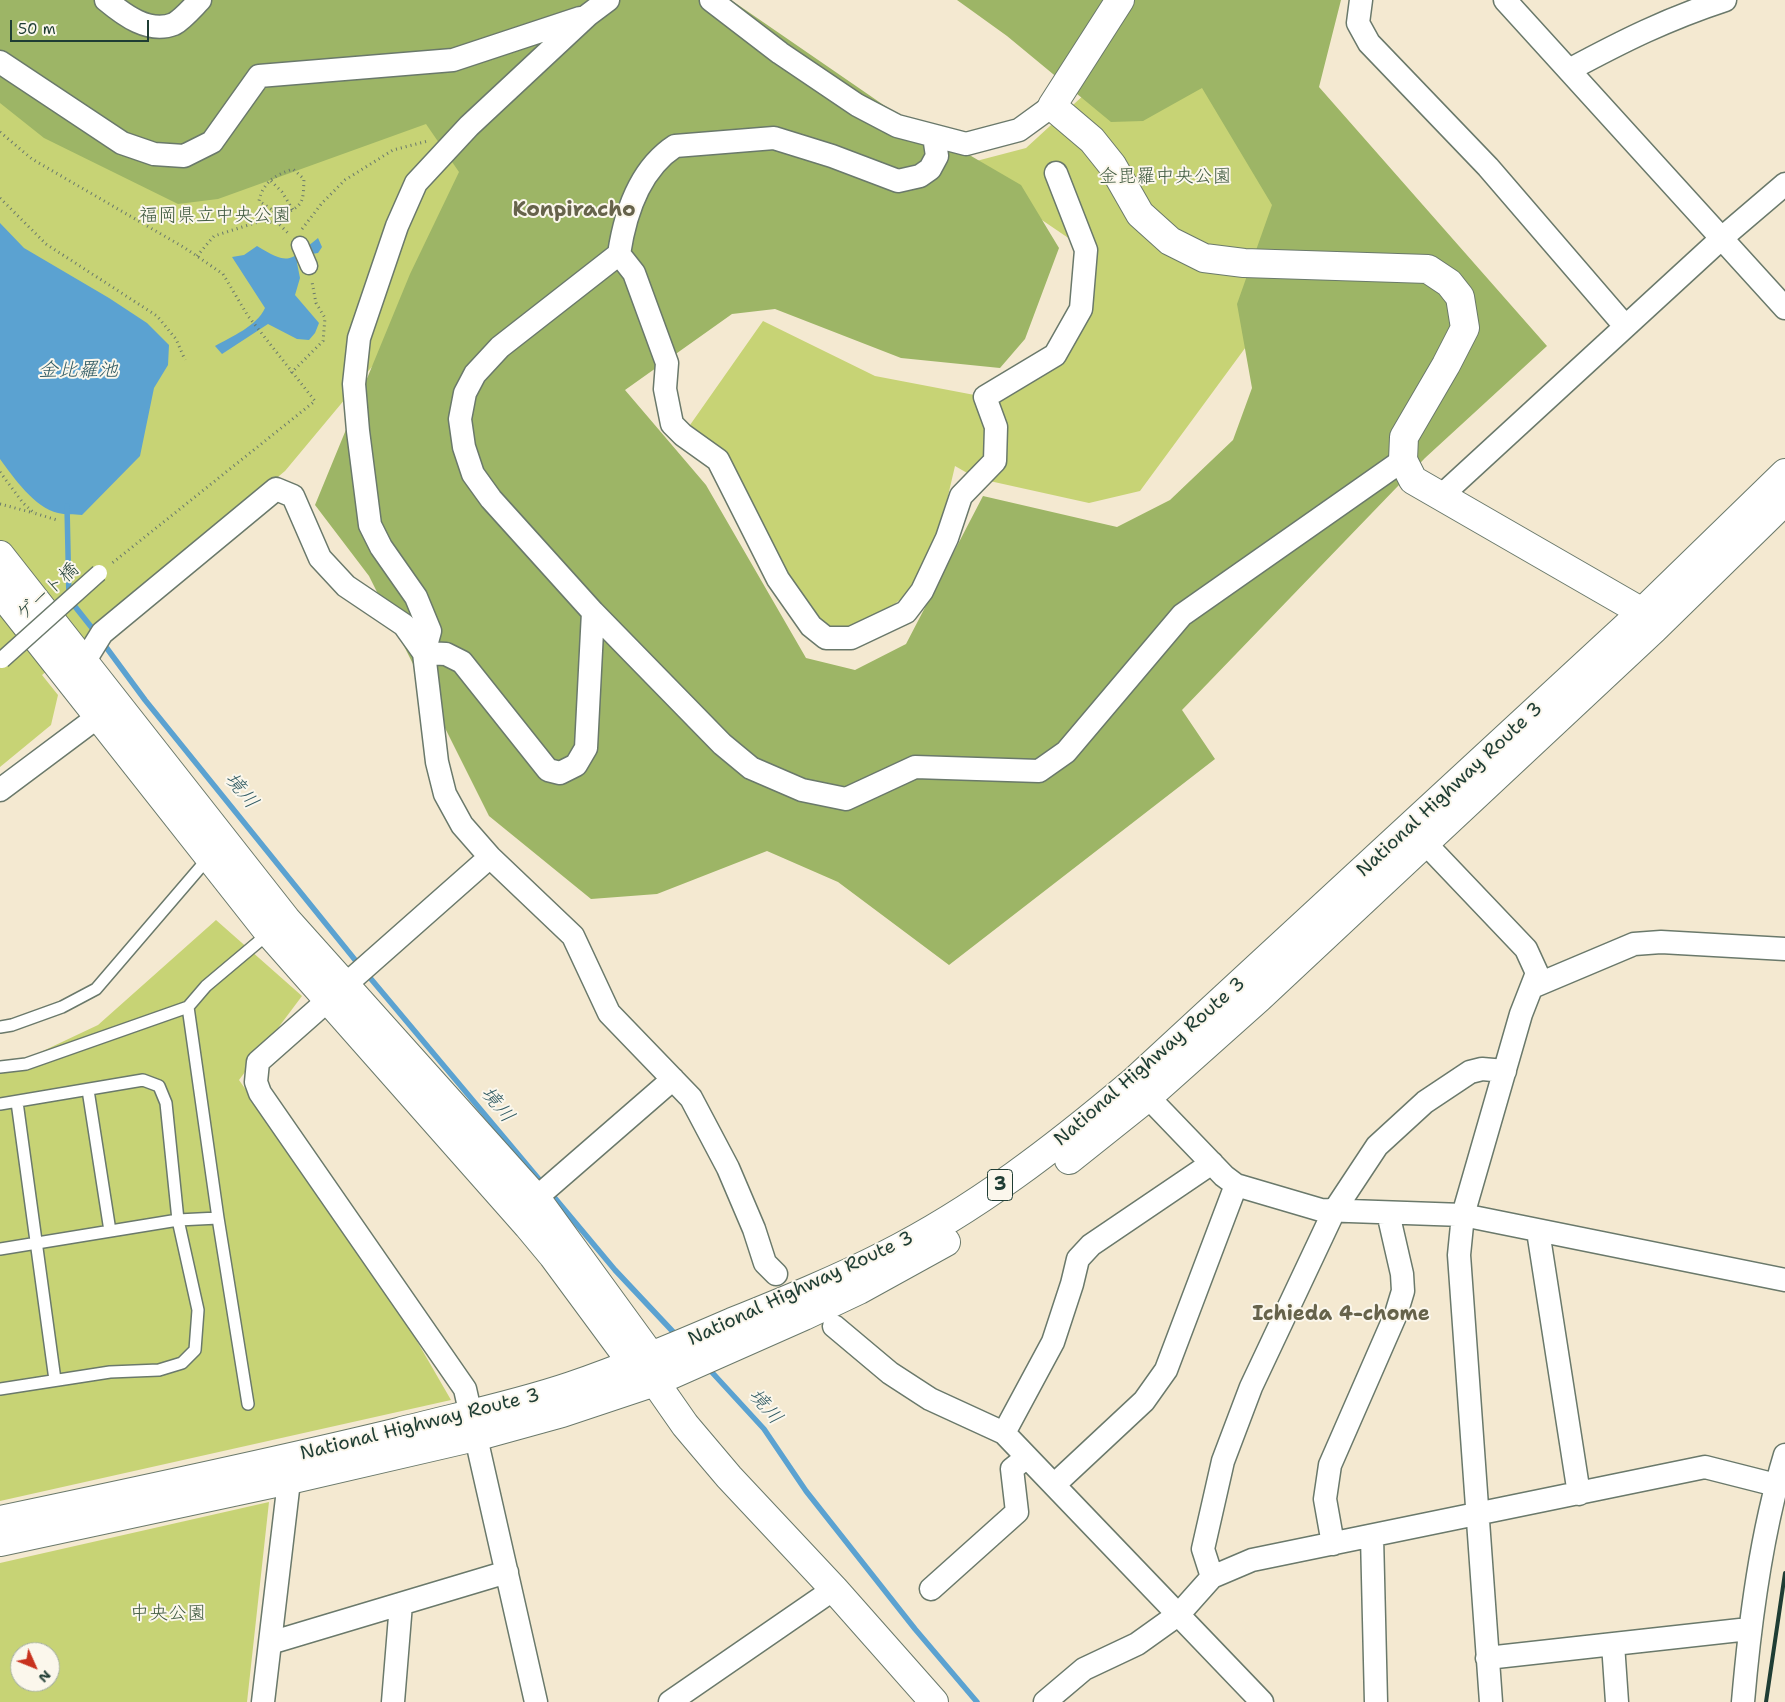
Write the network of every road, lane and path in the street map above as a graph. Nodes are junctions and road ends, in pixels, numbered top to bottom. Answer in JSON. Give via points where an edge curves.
{"nodes":[{"id":1,"x":106,"y":0,"type":"edge"},
{"id":2,"x":200,"y":0,"type":"edge"},
{"id":3,"x":608,"y":0,"type":"edge"},
{"id":4,"x":711,"y":0,"type":"edge"},
{"id":5,"x":1120,"y":0,"type":"edge"},
{"id":6,"x":1361,"y":0,"type":"edge"},
{"id":7,"x":1505,"y":0,"type":"edge"},
{"id":8,"x":1725,"y":0,"type":"edge"},
{"id":9,"x":588,"y":15,"type":"junction"},
{"id":10,"x":0,"y":62,"type":"edge"},
{"id":11,"x":1569,"y":70,"type":"junction"},
{"id":12,"x":1052,"y":106,"type":"junction"},
{"id":13,"x":0,"y":132,"type":"edge"},
{"id":14,"x":934,"y":136,"type":"junction"},
{"id":15,"x":434,"y":139,"type":"dead end"},
{"id":16,"x":1056,"y":173,"type":"dead end"},
{"id":17,"x":271,"y":181,"type":"junction"},
{"id":18,"x":1785,"y":184,"type":"edge"},
{"id":19,"x":0,"y":198,"type":"edge"},
{"id":20,"x":293,"y":210,"type":"junction"},
{"id":21,"x":274,"y":211,"type":"junction"},
{"id":22,"x":268,"y":221,"type":"junction"},
{"id":23,"x":1722,"y":237,"type":"junction"},
{"id":24,"x":296,"y":242,"type":"junction"},
{"id":25,"x":619,"y":254,"type":"junction"},
{"id":26,"x":197,"y":256,"type":"junction"},
{"id":27,"x":309,"y":266,"type":"joint"},
{"id":28,"x":1785,"y":308,"type":"edge"},
{"id":29,"x":1625,"y":326,"type":"junction"},
{"id":30,"x":185,"y":360,"type":"dead end"},
{"id":31,"x":291,"y":373,"type":"junction"},
{"id":32,"x":1403,"y":460,"type":"junction"},
{"id":33,"x":0,"y":472,"type":"edge"},
{"id":34,"x":1785,"y":473,"type":"edge"},
{"id":35,"x":1441,"y":496,"type":"junction"},
{"id":36,"x":1785,"y":501,"type":"edge"},
{"id":37,"x":0,"y":504,"type":"edge"},
{"id":38,"x":34,"y":513,"type":"junction"},
{"id":39,"x":57,"y":520,"type":"dead end"},
{"id":40,"x":0,"y":556,"type":"edge"},
{"id":41,"x":99,"y":573,"type":"joint"},
{"id":42,"x":0,"y":592,"type":"edge"},
{"id":43,"x":592,"y":612,"type":"junction"},
{"id":44,"x":1642,"y":612,"type":"junction"},
{"id":45,"x":424,"y":653,"type":"junction"},
{"id":46,"x":1,"y":661,"type":"edge"},
{"id":47,"x":84,"y":662,"type":"junction"},
{"id":48,"x":107,"y":710,"type":"junction"},
{"id":49,"x":0,"y":790,"type":"edge"},
{"id":50,"x":1424,"y":843,"type":"junction"},
{"id":51,"x":216,"y":849,"type":"junction"},
{"id":52,"x":490,"y":857,"type":"junction"},
{"id":53,"x":278,"y":926,"type":"junction"},
{"id":54,"x":1785,"y":949,"type":"edge"},
{"id":55,"x":1532,"y":987,"type":"junction"},
{"id":56,"x":336,"y":992,"type":"junction"},
{"id":57,"x":188,"y":1008,"type":"junction"},
{"id":58,"x":0,"y":1027,"type":"edge"},
{"id":59,"x":0,"y":1067,"type":"edge"},
{"id":60,"x":1505,"y":1071,"type":"junction"},
{"id":61,"x":673,"y":1079,"type":"junction"},
{"id":62,"x":88,"y":1090,"type":"junction"},
{"id":63,"x":1148,"y":1097,"type":"junction"},
{"id":64,"x":17,"y":1102,"type":"junction"},
{"id":65,"x":0,"y":1104,"type":"edge"},
{"id":66,"x":1212,"y":1163,"type":"junction"},
{"id":67,"x":1236,"y":1185,"type":"junction"},
{"id":68,"x":536,"y":1198,"type":"junction"},
{"id":69,"x":1334,"y":1211,"type":"junction"},
{"id":70,"x":1388,"y":1213,"type":"junction"},
{"id":71,"x":1463,"y":1216,"type":"junction"},
{"id":72,"x":218,"y":1218,"type":"junction"},
{"id":73,"x":178,"y":1220,"type":"junction"},
{"id":74,"x":1538,"y":1231,"type":"junction"},
{"id":75,"x":110,"y":1232,"type":"junction"},
{"id":76,"x":37,"y":1244,"type":"junction"},
{"id":77,"x":0,"y":1249,"type":"edge"},
{"id":78,"x":776,"y":1274,"type":"dead end"},
{"id":79,"x":1785,"y":1280,"type":"edge"},
{"id":80,"x":834,"y":1326,"type":"dead end"},
{"id":81,"x":646,"y":1367,"type":"junction"},
{"id":82,"x":55,"y":1380,"type":"junction"},
{"id":83,"x":0,"y":1389,"type":"edge"},
{"id":84,"x":248,"y":1404,"type":"dead end"},
{"id":85,"x":472,"y":1425,"type":"junction"},
{"id":86,"x":1004,"y":1433,"type":"junction"},
{"id":87,"x":1785,"y":1455,"type":"edge"},
{"id":88,"x":1027,"y":1457,"type":"junction"},
{"id":89,"x":290,"y":1469,"type":"junction"},
{"id":90,"x":1054,"y":1485,"type":"junction"},
{"id":91,"x":1776,"y":1485,"type":"junction"},
{"id":92,"x":1579,"y":1494,"type":"junction"},
{"id":93,"x":1478,"y":1516,"type":"junction"},
{"id":94,"x":0,"y":1520,"type":"edge"},
{"id":95,"x":1372,"y":1536,"type":"junction"},
{"id":96,"x":0,"y":1542,"type":"edge"},
{"id":97,"x":1333,"y":1544,"type":"junction"},
{"id":98,"x":507,"y":1572,"type":"junction"},
{"id":99,"x":1212,"y":1577,"type":"junction"},
{"id":100,"x":834,"y":1589,"type":"junction"},
{"id":101,"x":931,"y":1590,"type":"dead end"},
{"id":102,"x":401,"y":1604,"type":"junction"},
{"id":103,"x":1179,"y":1614,"type":"junction"},
{"id":104,"x":1750,"y":1629,"type":"junction"},
{"id":105,"x":270,"y":1643,"type":"junction"},
{"id":106,"x":1613,"y":1644,"type":"junction"},
{"id":107,"x":1487,"y":1658,"type":"junction"},
{"id":108,"x":263,"y":1702,"type":"edge"},
{"id":109,"x":393,"y":1702,"type":"edge"},
{"id":110,"x":536,"y":1702,"type":"edge"},
{"id":111,"x":670,"y":1702,"type":"edge"},
{"id":112,"x":934,"y":1702,"type":"edge"},
{"id":113,"x":1045,"y":1702,"type":"edge"},
{"id":114,"x":1262,"y":1702,"type":"edge"},
{"id":115,"x":1376,"y":1702,"type":"edge"},
{"id":116,"x":1491,"y":1702,"type":"edge"},
{"id":117,"x":1616,"y":1702,"type":"edge"},
{"id":118,"x":1743,"y":1702,"type":"edge"}],
"edges":[{"from":1,"to":2,"type":"street","via":[[136,21],[159,27],[175,23]]},
{"from":3,"to":9,"type":"street"},
{"from":4,"to":14,"type":"street","via":[[780,53],[857,105],[897,126]]},
{"from":5,"to":12,"type":"main road"},
{"from":6,"to":29,"type":"street","via":[[1358,23],[1368,43],[1488,167]]},
{"from":7,"to":11,"type":"street"},
{"from":8,"to":11,"type":"street","via":[[1668,19]]},
{"from":9,"to":10,"type":"street","via":[[453,60],[259,76],[212,142],[184,156],[154,154],[122,143]]},
{"from":9,"to":45,"type":"street","via":[[470,126],[416,183],[384,259],[359,338],[354,384],[370,525],[381,547],[416,597],[430,631]]},
{"from":11,"to":23,"type":"street"},
{"from":12,"to":14,"type":"street","via":[[1019,130],[966,144]]},
{"from":12,"to":32,"type":"main road","via":[[1092,140],[1112,165],[1140,214],[1170,241],[1204,258],[1244,263],[1428,268],[1449,283],[1460,297],[1465,328],[1404,437]]},
{"from":13,"to":26,"type":"path","via":[[32,159]]},
{"from":14,"to":25,"type":"street","via":[[937,156],[930,169],[920,176],[898,181],[774,138],[675,146],[647,172],[623,228]]},
{"from":15,"to":24,"type":"path","via":[[393,150],[345,180],[322,203]]},
{"from":16,"to":25,"type":"street","via":[[1086,250],[1081,309],[1055,355],[984,397],[996,427],[995,461],[961,496],[947,538],[922,591],[906,612],[851,638],[826,638],[811,626],[778,579],[718,460],[672,424],[666,389],[667,363],[634,273]]},
{"from":17,"to":20,"type":"path"},
{"from":17,"to":20,"type":"path","via":[[280,173],[293,169],[304,178],[303,199]]},
{"from":17,"to":21,"type":"path","via":[[262,188],[259,202]]},
{"from":18,"to":23,"type":"street"},
{"from":19,"to":30,"type":"path","via":[[46,244],[157,316],[176,339]]},
{"from":20,"to":21,"type":"path","via":[[286,213]]},
{"from":21,"to":22,"type":"path"},
{"from":22,"to":24,"type":"path","via":[[278,222]]},
{"from":22,"to":26,"type":"path","via":[[262,220],[214,236]]},
{"from":23,"to":28,"type":"street"},
{"from":23,"to":29,"type":"street"},
{"from":24,"to":27,"type":"street"},
{"from":25,"to":43,"type":"street","via":[[500,347],[475,374],[465,393],[460,419],[464,447],[473,474]]},
{"from":26,"to":31,"type":"path","via":[[223,274],[248,316]]},
{"from":27,"to":31,"type":"path","via":[[316,303],[325,318],[323,341]]},
{"from":29,"to":35,"type":"street"},
{"from":31,"to":41,"type":"path","via":[[315,401]]},
{"from":32,"to":35,"type":"main road","via":[[1413,480]]},
{"from":32,"to":43,"type":"street","via":[[1182,615],[1066,752],[1039,771],[915,767],[846,799],[802,790],[752,768],[722,744]]},
{"from":33,"to":38,"type":"path"},
{"from":34,"to":44,"type":"main road","name":"National Highway Route 3","number":"3"},
{"from":35,"to":44,"type":"main road"},
{"from":36,"to":50,"type":"main road","name":"National Highway Route 3","number":"3","via":[[1654,629]]},
{"from":37,"to":38,"type":"path"},
{"from":38,"to":39,"type":"path"},
{"from":40,"to":47,"type":"main road"},
{"from":41,"to":46,"type":"street","name":"ゲート橋","bridge":true},
{"from":42,"to":48,"type":"main road"},
{"from":43,"to":45,"type":"street","via":[[586,748],[576,765],[560,773],[548,770],[462,662],[446,654]]},
{"from":44,"to":81,"type":"main road","name":"National Highway Route 3","number":"3","via":[[1133,1082],[1066,1139],[985,1195],[885,1254]]},
{"from":45,"to":47,"type":"street","via":[[404,625],[346,586],[320,558],[293,496],[276,489],[102,633]]},
{"from":45,"to":52,"type":"street","via":[[437,762],[445,794],[462,825]]},
{"from":47,"to":48,"type":"main road"},
{"from":48,"to":49,"type":"street"},
{"from":48,"to":51,"type":"main road"},
{"from":50,"to":55,"type":"street","via":[[1526,949],[1537,973]]},
{"from":50,"to":63,"type":"main road","name":"National Highway Route 3","number":"3"},
{"from":51,"to":53,"type":"main road"},
{"from":51,"to":58,"type":"lane","via":[[96,989],[62,1007]]},
{"from":52,"to":56,"type":"street"},
{"from":52,"to":61,"type":"street","via":[[573,936],[609,1013]]},
{"from":53,"to":56,"type":"main road"},
{"from":53,"to":57,"type":"lane","via":[[206,986]]},
{"from":54,"to":55,"type":"street","via":[[1661,942],[1634,944]]},
{"from":55,"to":60,"type":"street"},
{"from":56,"to":68,"type":"main road"},
{"from":56,"to":81,"type":"main road"},
{"from":56,"to":85,"type":"street","via":[[258,1062],[256,1082],[300,1153],[465,1389]]},
{"from":57,"to":59,"type":"lane","via":[[26,1064]]},
{"from":57,"to":72,"type":"lane"},
{"from":60,"to":69,"type":"street","via":[[1482,1069],[1470,1072],[1425,1102],[1377,1146]]},
{"from":60,"to":71,"type":"street"},
{"from":61,"to":68,"type":"street"},
{"from":61,"to":78,"type":"street","via":[[691,1098],[724,1159],[765,1263]]},
{"from":62,"to":64,"type":"lane"},
{"from":62,"to":73,"type":"lane","via":[[143,1080],[159,1086],[166,1103]]},
{"from":62,"to":75,"type":"lane"},
{"from":63,"to":66,"type":"street"},
{"from":63,"to":81,"type":"main road","name":"National Highway Route 3","number":"3","via":[[1064,1163],[910,1263],[804,1316]]},
{"from":64,"to":65,"type":"lane"},
{"from":64,"to":76,"type":"lane"},
{"from":66,"to":67,"type":"street"},
{"from":66,"to":86,"type":"street","via":[[1091,1245],[1078,1259],[1053,1342]]},
{"from":67,"to":69,"type":"street"},
{"from":67,"to":90,"type":"street","via":[[1166,1370],[1144,1401]]},
{"from":68,"to":81,"type":"main road"},
{"from":69,"to":70,"type":"street"},
{"from":69,"to":99,"type":"street","via":[[1251,1387],[1223,1461],[1203,1549]]},
{"from":70,"to":71,"type":"street"},
{"from":70,"to":97,"type":"street","via":[[1403,1291],[1330,1465],[1326,1499]]},
{"from":71,"to":74,"type":"street"},
{"from":71,"to":93,"type":"street","via":[[1459,1255]]},
{"from":72,"to":73,"type":"lane"},
{"from":72,"to":84,"type":"lane"},
{"from":73,"to":75,"type":"lane"},
{"from":73,"to":82,"type":"lane","via":[[198,1310],[195,1350],[182,1363],[159,1370],[110,1372]]},
{"from":74,"to":79,"type":"street"},
{"from":74,"to":92,"type":"street"},
{"from":75,"to":76,"type":"lane"},
{"from":76,"to":77,"type":"lane"},
{"from":76,"to":82,"type":"lane"},
{"from":80,"to":86,"type":"street","via":[[890,1374],[930,1399]]},
{"from":81,"to":85,"type":"main road","name":"National Highway Route 3","number":"3","via":[[570,1386]]},
{"from":81,"to":100,"type":"main road","via":[[685,1425],[728,1477]]},
{"from":82,"to":83,"type":"lane"},
{"from":85,"to":89,"type":"main road","name":"National Highway Route 3","number":"3"},
{"from":85,"to":98,"type":"street"},
{"from":86,"to":88,"type":"street"},
{"from":87,"to":91,"type":"street"},
{"from":88,"to":90,"type":"street"},
{"from":88,"to":101,"type":"street","via":[[1012,1469],[1017,1512]]},
{"from":89,"to":94,"type":"main road","name":"National Highway Route 3","number":"3"},
{"from":89,"to":96,"type":"main road","name":"National Highway Route 3","number":"3"},
{"from":89,"to":105,"type":"street"},
{"from":90,"to":103,"type":"street"},
{"from":91,"to":92,"type":"street","via":[[1705,1467]]},
{"from":91,"to":104,"type":"street"},
{"from":92,"to":93,"type":"street"},
{"from":93,"to":95,"type":"street"},
{"from":93,"to":107,"type":"street"},
{"from":95,"to":97,"type":"street"},
{"from":95,"to":115,"type":"street"},
{"from":97,"to":99,"type":"street","via":[[1252,1560]]},
{"from":98,"to":102,"type":"street"},
{"from":98,"to":110,"type":"street"},
{"from":99,"to":103,"type":"street"},
{"from":100,"to":111,"type":"street"},
{"from":100,"to":112,"type":"main road"},
{"from":102,"to":105,"type":"street"},
{"from":102,"to":109,"type":"street"},
{"from":103,"to":113,"type":"street","via":[[1137,1644],[1084,1669]]},
{"from":103,"to":114,"type":"street"},
{"from":104,"to":106,"type":"street"},
{"from":104,"to":118,"type":"street"},
{"from":105,"to":108,"type":"street"},
{"from":106,"to":107,"type":"street"},
{"from":106,"to":117,"type":"street"},
{"from":107,"to":116,"type":"street"}]}
